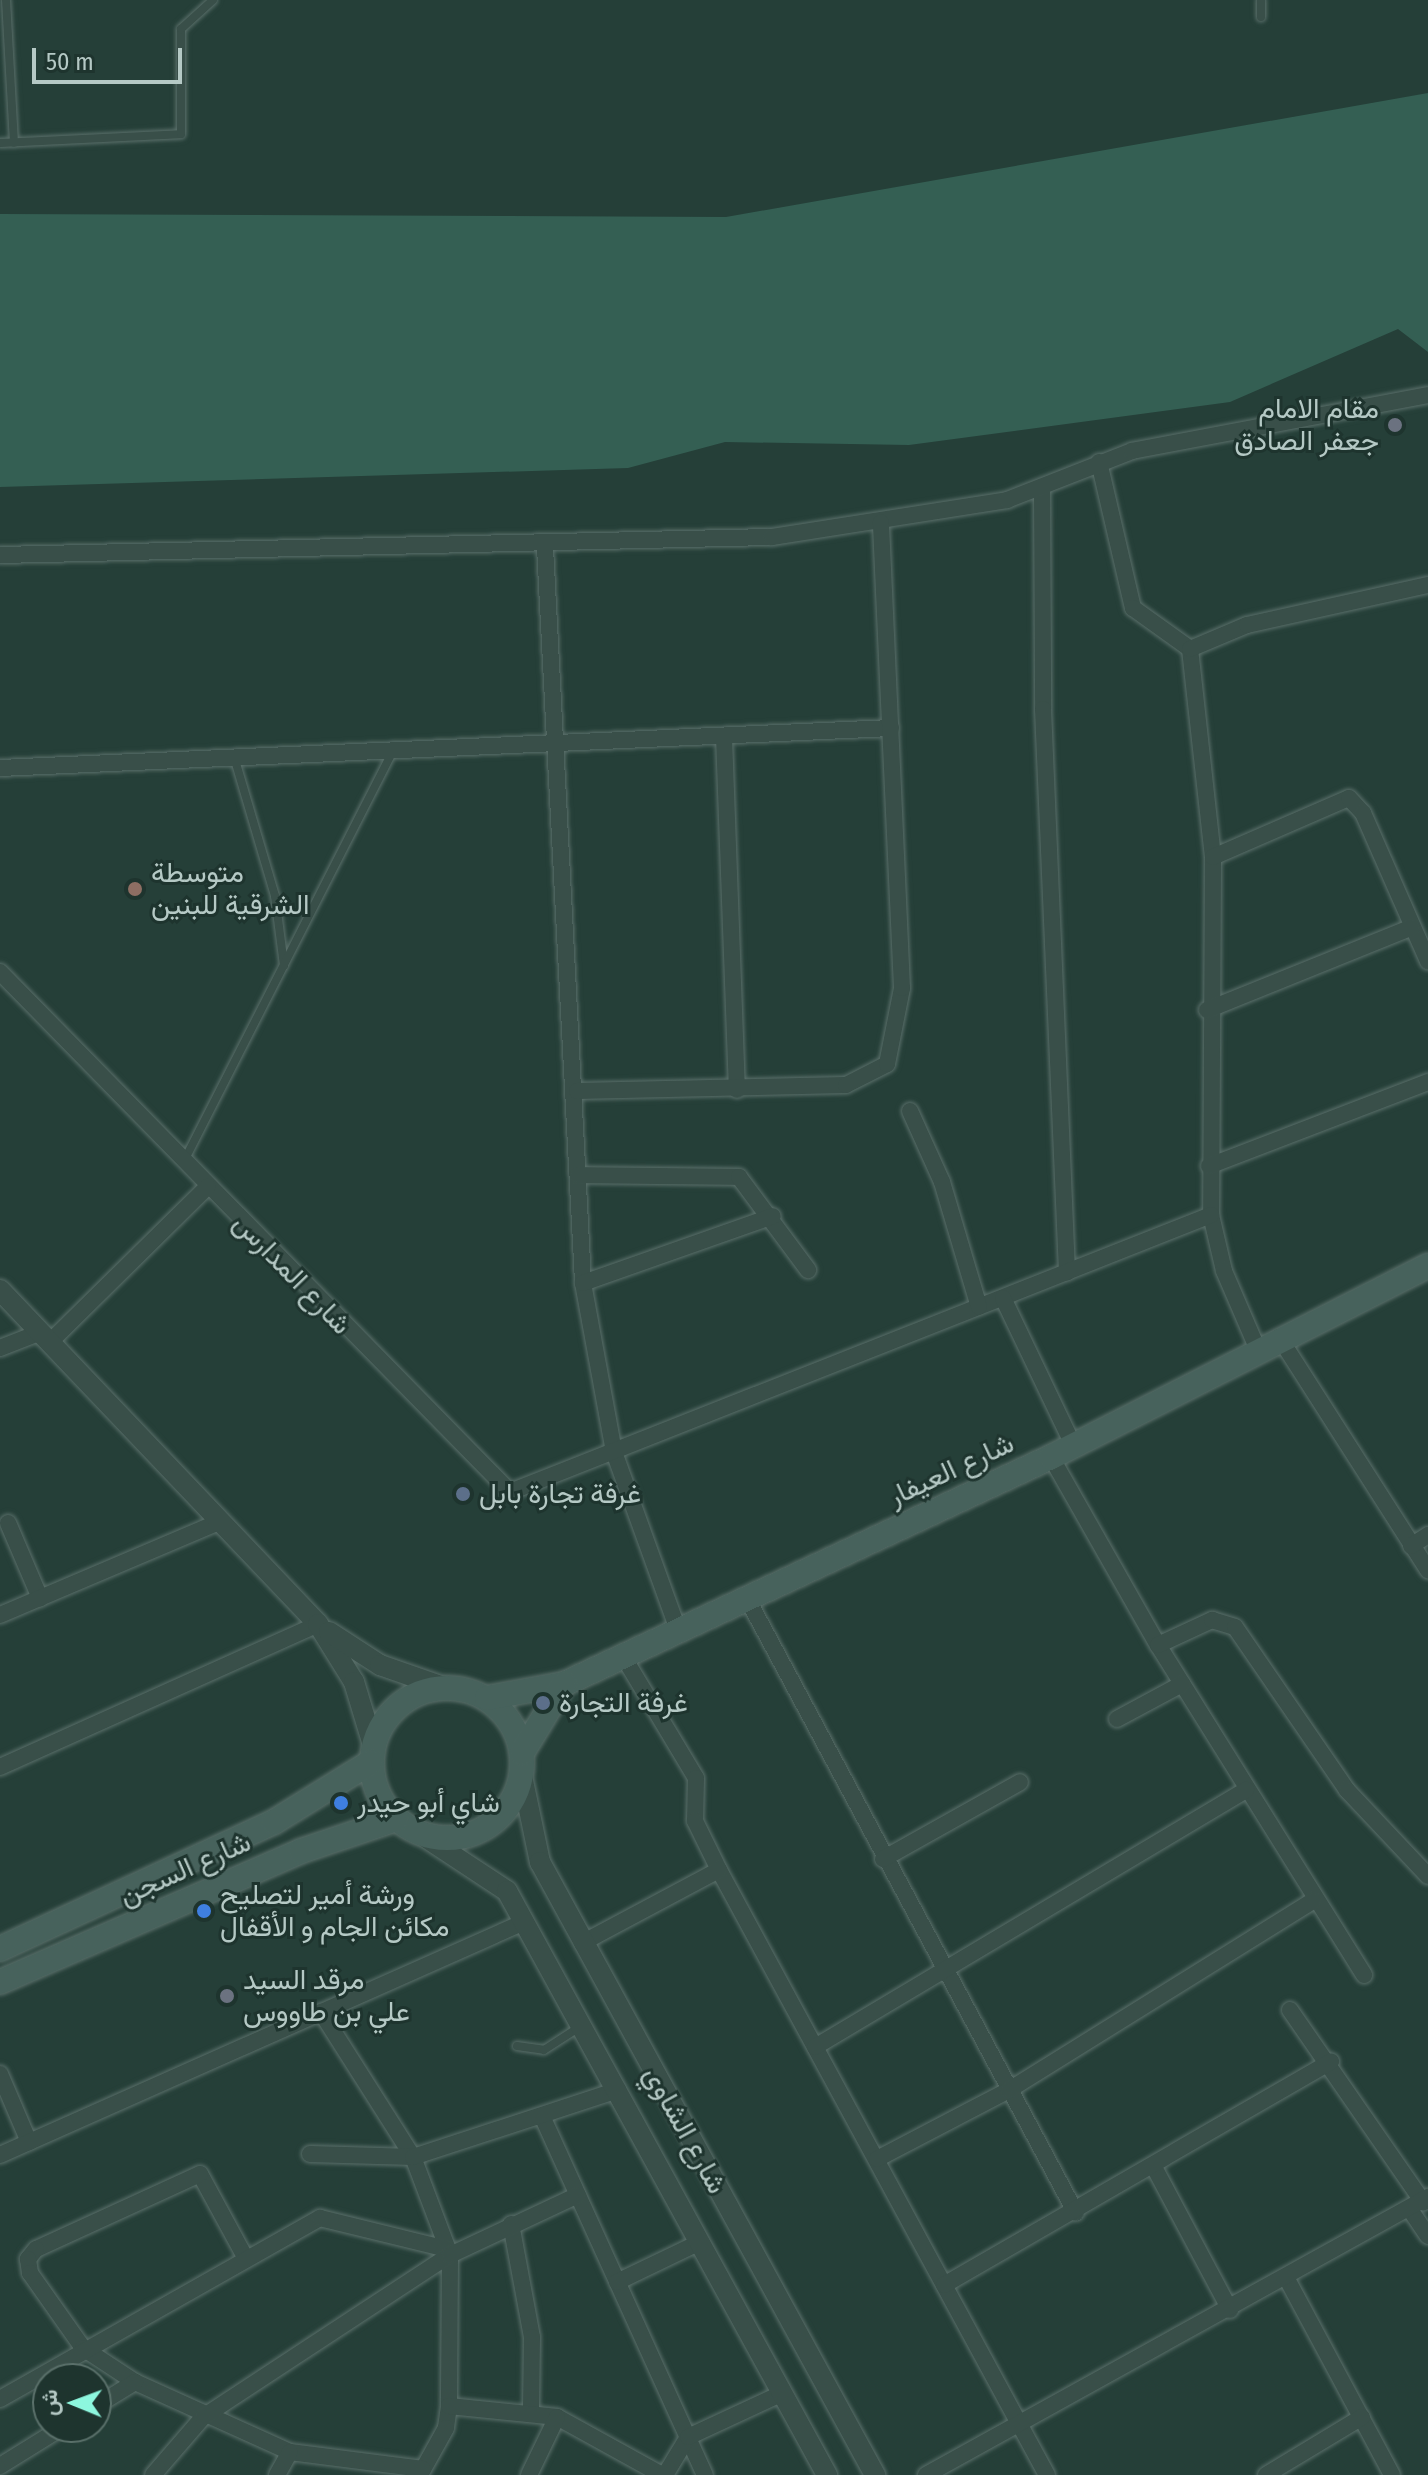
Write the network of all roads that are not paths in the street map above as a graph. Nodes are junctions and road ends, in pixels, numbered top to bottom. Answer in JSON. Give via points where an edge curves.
{"nodes":[{"id":1,"x":6,"y":0,"type":"edge"},
{"id":2,"x":213,"y":0,"type":"edge"},
{"id":3,"x":1261,"y":0,"type":"edge"},
{"id":4,"x":1261,"y":17,"type":"dead end"},
{"id":5,"x":4,"y":43,"type":"edge"},
{"id":6,"x":0,"y":143,"type":"edge"},
{"id":7,"x":14,"y":143,"type":"junction"},
{"id":8,"x":1428,"y":395,"type":"edge"},
{"id":9,"x":1099,"y":462,"type":"junction"},
{"id":10,"x":1042,"y":488,"type":"junction"},
{"id":11,"x":881,"y":522,"type":"junction"},
{"id":12,"x":545,"y":547,"type":"junction"},
{"id":13,"x":0,"y":555,"type":"edge"},
{"id":14,"x":1428,"y":585,"type":"edge"},
{"id":15,"x":1190,"y":649,"type":"junction"},
{"id":16,"x":891,"y":728,"type":"junction"},
{"id":17,"x":724,"y":737,"type":"junction"},
{"id":18,"x":553,"y":746,"type":"junction"},
{"id":19,"x":391,"y":754,"type":"junction"},
{"id":20,"x":235,"y":760,"type":"junction"},
{"id":21,"x":0,"y":768,"type":"edge"},
{"id":22,"x":1213,"y":857,"type":"junction"},
{"id":23,"x":1412,"y":927,"type":"junction"},
{"id":24,"x":1428,"y":961,"type":"edge"},
{"id":25,"x":284,"y":966,"type":"junction"},
{"id":26,"x":0,"y":972,"type":"edge"},
{"id":27,"x":1207,"y":1010,"type":"junction"},
{"id":28,"x":1428,"y":1082,"type":"edge"},
{"id":29,"x":737,"y":1090,"type":"junction"},
{"id":30,"x":577,"y":1091,"type":"junction"},
{"id":31,"x":910,"y":1111,"type":"dead end"},
{"id":32,"x":182,"y":1163,"type":"junction"},
{"id":33,"x":1209,"y":1166,"type":"junction"},
{"id":34,"x":578,"y":1175,"type":"junction"},
{"id":35,"x":207,"y":1187,"type":"junction"},
{"id":36,"x":1211,"y":1215,"type":"junction"},
{"id":37,"x":773,"y":1216,"type":"junction"},
{"id":38,"x":1428,"y":1266,"type":"edge"},
{"id":39,"x":808,"y":1270,"type":"dead end"},
{"id":40,"x":1067,"y":1272,"type":"junction"},
{"id":41,"x":583,"y":1283,"type":"junction"},
{"id":42,"x":0,"y":1290,"type":"edge"},
{"id":43,"x":1003,"y":1298,"type":"junction"},
{"id":44,"x":979,"y":1307,"type":"junction"},
{"id":45,"x":45,"y":1337,"type":"junction"},
{"id":46,"x":1268,"y":1343,"type":"junction"},
{"id":47,"x":0,"y":1348,"type":"edge"},
{"id":48,"x":1073,"y":1445,"type":"junction"},
{"id":49,"x":614,"y":1452,"type":"junction"},
{"id":50,"x":1051,"y":1457,"type":"junction"},
{"id":51,"x":221,"y":1521,"type":"junction"},
{"id":52,"x":8,"y":1523,"type":"dead end"},
{"id":53,"x":1428,"y":1535,"type":"edge"},
{"id":54,"x":1411,"y":1546,"type":"junction"},
{"id":55,"x":1428,"y":1570,"type":"edge"},
{"id":56,"x":40,"y":1598,"type":"junction"},
{"id":57,"x":747,"y":1598,"type":"junction"},
{"id":58,"x":0,"y":1615,"type":"edge"},
{"id":59,"x":318,"y":1624,"type":"junction"},
{"id":60,"x":678,"y":1630,"type":"junction"},
{"id":61,"x":1158,"y":1645,"type":"junction"},
{"id":62,"x":623,"y":1656,"type":"junction"},
{"id":63,"x":564,"y":1684,"type":"junction"},
{"id":64,"x":1182,"y":1684,"type":"junction"},
{"id":65,"x":443,"y":1687,"type":"junction"},
{"id":66,"x":487,"y":1698,"type":"junction"},
{"id":67,"x":1117,"y":1719,"type":"dead end"},
{"id":68,"x":372,"y":1753,"type":"junction"},
{"id":69,"x":522,"y":1765,"type":"junction"},
{"id":70,"x":0,"y":1767,"type":"edge"},
{"id":71,"x":1020,"y":1782,"type":"dead end"},
{"id":72,"x":1246,"y":1790,"type":"junction"},
{"id":73,"x":396,"y":1819,"type":"junction"},
{"id":74,"x":422,"y":1835,"type":"junction"},
{"id":75,"x":883,"y":1859,"type":"junction"},
{"id":76,"x":719,"y":1870,"type":"junction"},
{"id":77,"x":1428,"y":1876,"type":"edge"},
{"id":78,"x":1313,"y":1901,"type":"junction"},
{"id":79,"x":95,"y":1905,"type":"junction"},
{"id":80,"x":66,"y":1918,"type":"junction"},
{"id":81,"x":524,"y":1922,"type":"junction"},
{"id":82,"x":111,"y":1934,"type":"junction"},
{"id":83,"x":582,"y":1943,"type":"junction"},
{"id":84,"x":81,"y":1947,"type":"junction"},
{"id":85,"x":0,"y":1949,"type":"edge"},
{"id":86,"x":945,"y":1975,"type":"junction"},
{"id":87,"x":1364,"y":1975,"type":"dead end"},
{"id":88,"x":0,"y":1982,"type":"edge"},
{"id":89,"x":1290,"y":2010,"type":"dead end"},
{"id":90,"x":321,"y":2012,"type":"junction"},
{"id":91,"x":582,"y":2026,"type":"junction"},
{"id":92,"x":517,"y":2046,"type":"dead end"},
{"id":93,"x":815,"y":2047,"type":"junction"},
{"id":94,"x":1331,"y":2062,"type":"junction"},
{"id":95,"x":0,"y":2074,"type":"edge"},
{"id":96,"x":618,"y":2090,"type":"junction"},
{"id":97,"x":1009,"y":2090,"type":"junction"},
{"id":98,"x":542,"y":2116,"type":"junction"},
{"id":99,"x":29,"y":2142,"type":"junction"},
{"id":100,"x":310,"y":2154,"type":"dead end"},
{"id":101,"x":0,"y":2155,"type":"edge"},
{"id":102,"x":413,"y":2157,"type":"junction"},
{"id":103,"x":877,"y":2159,"type":"junction"},
{"id":104,"x":1154,"y":2167,"type":"junction"},
{"id":105,"x":578,"y":2195,"type":"junction"},
{"id":106,"x":1420,"y":2203,"type":"edge"},
{"id":107,"x":1076,"y":2213,"type":"junction"},
{"id":108,"x":511,"y":2224,"type":"junction"},
{"id":109,"x":1428,"y":2236,"type":"edge"},
{"id":110,"x":700,"y":2242,"type":"junction"},
{"id":111,"x":448,"y":2252,"type":"junction"},
{"id":112,"x":244,"y":2255,"type":"junction"},
{"id":113,"x":1287,"y":2279,"type":"junction"},
{"id":114,"x":617,"y":2282,"type":"junction"},
{"id":115,"x":944,"y":2285,"type":"junction"},
{"id":116,"x":1230,"y":2310,"type":"junction"},
{"id":117,"x":83,"y":2348,"type":"junction"},
{"id":118,"x":135,"y":2382,"type":"junction"},
{"id":119,"x":783,"y":2393,"type":"junction"},
{"id":120,"x":112,"y":2396,"type":"edge"},
{"id":121,"x":0,"y":2399,"type":"edge"},
{"id":122,"x":449,"y":2406,"type":"junction"},
{"id":123,"x":531,"y":2412,"type":"junction"},
{"id":124,"x":203,"y":2417,"type":"junction"},
{"id":125,"x":557,"y":2417,"type":"junction"},
{"id":126,"x":1362,"y":2417,"type":"junction"},
{"id":127,"x":1019,"y":2424,"type":"junction"},
{"id":128,"x":688,"y":2437,"type":"junction"},
{"id":129,"x":37,"y":2443,"type":"edge"},
{"id":130,"x":290,"y":2452,"type":"junction"},
{"id":131,"x":0,"y":2466,"type":"edge"},
{"id":132,"x":422,"y":2472,"type":"edge"},
{"id":133,"x":153,"y":2475,"type":"edge"},
{"id":134,"x":277,"y":2475,"type":"edge"},
{"id":135,"x":529,"y":2475,"type":"edge"},
{"id":136,"x":664,"y":2475,"type":"edge"},
{"id":137,"x":705,"y":2475,"type":"edge"},
{"id":138,"x":827,"y":2475,"type":"edge"},
{"id":139,"x":875,"y":2475,"type":"edge"},
{"id":140,"x":926,"y":2475,"type":"edge"},
{"id":141,"x":1047,"y":2475,"type":"edge"},
{"id":142,"x":1266,"y":2475,"type":"edge"},
{"id":143,"x":1392,"y":2475,"type":"edge"}],
"edges":[{"from":1,"to":5,"type":"lane"},
{"from":2,"to":7,"type":"lane","via":[[181,29],[181,134]]},
{"from":3,"to":4,"type":"lane"},
{"from":5,"to":7,"type":"lane"},
{"from":6,"to":7,"type":"lane"},
{"from":8,"to":9,"type":"street"},
{"from":9,"to":10,"type":"street"},
{"from":9,"to":15,"type":"street","via":[[1133,608]]},
{"from":10,"to":11,"type":"street"},
{"from":10,"to":40,"type":"street","via":[[1043,709]]},
{"from":11,"to":12,"type":"street","via":[[712,542]]},
{"from":11,"to":16,"type":"street"},
{"from":12,"to":13,"type":"street"},
{"from":12,"to":18,"type":"street"},
{"from":14,"to":15,"type":"street","via":[[1247,625]]},
{"from":15,"to":22,"type":"street"},
{"from":16,"to":17,"type":"street"},
{"from":16,"to":29,"type":"street","via":[[902,988],[896,1044],[887,1064],[846,1085]]},
{"from":17,"to":18,"type":"street"},
{"from":17,"to":29,"type":"street"},
{"from":18,"to":19,"type":"street"},
{"from":18,"to":30,"type":"street"},
{"from":19,"to":20,"type":"street"},
{"from":19,"to":25,"type":"lane"},
{"from":20,"to":21,"type":"street"},
{"from":20,"to":25,"type":"lane","via":[[275,896]]},
{"from":22,"to":23,"type":"street","via":[[1349,798],[1363,813]]},
{"from":22,"to":27,"type":"street"},
{"from":23,"to":24,"type":"street"},
{"from":23,"to":27,"type":"street"},
{"from":25,"to":32,"type":"lane"},
{"from":26,"to":32,"type":"street","name":"شارع المدارس"},
{"from":27,"to":33,"type":"street"},
{"from":28,"to":33,"type":"street"},
{"from":29,"to":30,"type":"street"},
{"from":30,"to":34,"type":"street"},
{"from":31,"to":44,"type":"street","via":[[942,1182]]},
{"from":32,"to":35,"type":"street","name":"شارع المدارس"},
{"from":33,"to":36,"type":"street"},
{"from":34,"to":37,"type":"street","via":[[729,1173]]},
{"from":34,"to":41,"type":"street"},
{"from":35,"to":45,"type":"street"},
{"from":35,"to":49,"type":"street","name":"شارع المدارس","via":[[510,1492]]},
{"from":36,"to":40,"type":"street"},
{"from":36,"to":46,"type":"street","via":[[1224,1271]]},
{"from":37,"to":39,"type":"street"},
{"from":37,"to":41,"type":"street"},
{"from":38,"to":46,"type":"main road","name":"شارع العيفار"},
{"from":40,"to":43,"type":"street"},
{"from":41,"to":49,"type":"street"},
{"from":42,"to":45,"type":"street"},
{"from":43,"to":44,"type":"street"},
{"from":43,"to":48,"type":"street"},
{"from":44,"to":49,"type":"street"},
{"from":45,"to":47,"type":"street"},
{"from":45,"to":51,"type":"street"},
{"from":46,"to":48,"type":"main road","name":"شارع العيفار"},
{"from":46,"to":54,"type":"street"},
{"from":48,"to":50,"type":"main road","name":"شارع العيفار"},
{"from":49,"to":60,"type":"street"},
{"from":50,"to":57,"type":"main road","name":"شارع العيفار"},
{"from":50,"to":61,"type":"street"},
{"from":51,"to":56,"type":"street"},
{"from":51,"to":59,"type":"street"},
{"from":52,"to":56,"type":"street"},
{"from":53,"to":54,"type":"street"},
{"from":54,"to":55,"type":"street"},
{"from":56,"to":58,"type":"street"},
{"from":57,"to":60,"type":"main road","name":"شارع العيفار"},
{"from":57,"to":75,"type":"street"},
{"from":59,"to":65,"type":"street","via":[[380,1665]]},
{"from":59,"to":68,"type":"street","via":[[354,1682]]},
{"from":59,"to":70,"type":"street"},
{"from":60,"to":62,"type":"main road","name":"شارع العيفار"},
{"from":61,"to":64,"type":"street"},
{"from":61,"to":77,"type":"street","via":[[1212,1620],[1235,1627],[1347,1790]]},
{"from":62,"to":63,"type":"main road","name":"شارع العيفار"},
{"from":62,"to":76,"type":"street","via":[[696,1778],[695,1821]]},
{"from":63,"to":66,"type":"main road","name":"شارع العيفار"},
{"from":63,"to":69,"type":"main road"},
{"from":64,"to":67,"type":"street"},
{"from":64,"to":72,"type":"street"},
{"from":65,"to":66,"type":"main road"},
{"from":65,"to":68,"type":"main road","via":[[399,1704]]},
{"from":66,"to":69,"type":"main road","via":[[510,1722]]},
{"from":68,"to":73,"type":"main road","via":[[374,1783]]},
{"from":68,"to":79,"type":"main road","name":"شارع السجن","via":[[274,1822]]},
{"from":69,"to":74,"type":"main road","via":[[513,1800],[474,1834]]},
{"from":69,"to":83,"type":"street","name":"شارع الشاوي","via":[[529,1834]]},
{"from":71,"to":75,"type":"street"},
{"from":72,"to":78,"type":"street"},
{"from":72,"to":86,"type":"street"},
{"from":73,"to":74,"type":"main road"},
{"from":73,"to":82,"type":"main road","name":"شارع السجن","via":[[301,1851]]},
{"from":74,"to":81,"type":"street","name":"شارع الشاوي","via":[[482,1868],[507,1891]]},
{"from":75,"to":86,"type":"street"},
{"from":76,"to":83,"type":"street"},
{"from":76,"to":93,"type":"street"},
{"from":78,"to":87,"type":"street"},
{"from":78,"to":97,"type":"street"},
{"from":79,"to":80,"type":"main road","name":"شارع السجن"},
{"from":79,"to":82,"type":"main road","via":[[96,1923]]},
{"from":80,"to":84,"type":"main road","via":[[80,1930]]},
{"from":80,"to":85,"type":"main road","name":"شارع السجن"},
{"from":81,"to":90,"type":"street"},
{"from":81,"to":91,"type":"street","name":"شارع الشاوي"},
{"from":82,"to":84,"type":"main road","name":"شارع السجن"},
{"from":83,"to":139,"type":"street","name":"شارع الشاوي"},
{"from":84,"to":88,"type":"main road","name":"شارع السجن"},
{"from":86,"to":93,"type":"street"},
{"from":86,"to":97,"type":"street"},
{"from":89,"to":94,"type":"street"},
{"from":90,"to":99,"type":"street"},
{"from":90,"to":102,"type":"street"},
{"from":91,"to":92,"type":"lane","via":[[544,2050]]},
{"from":91,"to":96,"type":"street","name":"شارع الشاوي"},
{"from":93,"to":103,"type":"street"},
{"from":94,"to":104,"type":"street"},
{"from":94,"to":106,"type":"street"},
{"from":95,"to":99,"type":"street"},
{"from":96,"to":98,"type":"street"},
{"from":96,"to":110,"type":"street","name":"شارع الشاوي"},
{"from":97,"to":103,"type":"street"},
{"from":97,"to":107,"type":"street"},
{"from":98,"to":102,"type":"street"},
{"from":98,"to":105,"type":"street"},
{"from":99,"to":101,"type":"street"},
{"from":100,"to":102,"type":"street"},
{"from":102,"to":111,"type":"street"},
{"from":103,"to":115,"type":"street"},
{"from":104,"to":107,"type":"street"},
{"from":104,"to":116,"type":"street"},
{"from":105,"to":108,"type":"street"},
{"from":105,"to":114,"type":"street"},
{"from":106,"to":109,"type":"street"},
{"from":106,"to":113,"type":"street"},
{"from":107,"to":115,"type":"street"},
{"from":108,"to":111,"type":"street"},
{"from":108,"to":123,"type":"street","via":[[532,2337]]},
{"from":110,"to":114,"type":"street"},
{"from":110,"to":119,"type":"street","name":"شارع الشاوي"},
{"from":111,"to":112,"type":"street","via":[[320,2218]]},
{"from":111,"to":122,"type":"street"},
{"from":111,"to":124,"type":"street"},
{"from":112,"to":117,"type":"street"},
{"from":112,"to":117,"type":"street","via":[[200,2174],[36,2249],[30,2273]]},
{"from":113,"to":116,"type":"street"},
{"from":113,"to":126,"type":"street"},
{"from":114,"to":128,"type":"street"},
{"from":115,"to":127,"type":"street"},
{"from":116,"to":127,"type":"street"},
{"from":117,"to":118,"type":"street"},
{"from":117,"to":121,"type":"street"},
{"from":118,"to":120,"type":"street"},
{"from":118,"to":124,"type":"street"},
{"from":119,"to":128,"type":"street"},
{"from":119,"to":138,"type":"street","name":"شارع الشاوي"},
{"from":122,"to":123,"type":"street"},
{"from":122,"to":132,"type":"street"},
{"from":123,"to":125,"type":"street"},
{"from":124,"to":130,"type":"street"},
{"from":124,"to":133,"type":"street"},
{"from":125,"to":135,"type":"street"},
{"from":125,"to":136,"type":"street"},
{"from":126,"to":142,"type":"street"},
{"from":126,"to":143,"type":"street"},
{"from":127,"to":140,"type":"street"},
{"from":127,"to":141,"type":"street"},
{"from":128,"to":136,"type":"street"},
{"from":128,"to":137,"type":"street"},
{"from":129,"to":131,"type":"street"},
{"from":130,"to":132,"type":"street"},
{"from":130,"to":134,"type":"street"}]}
